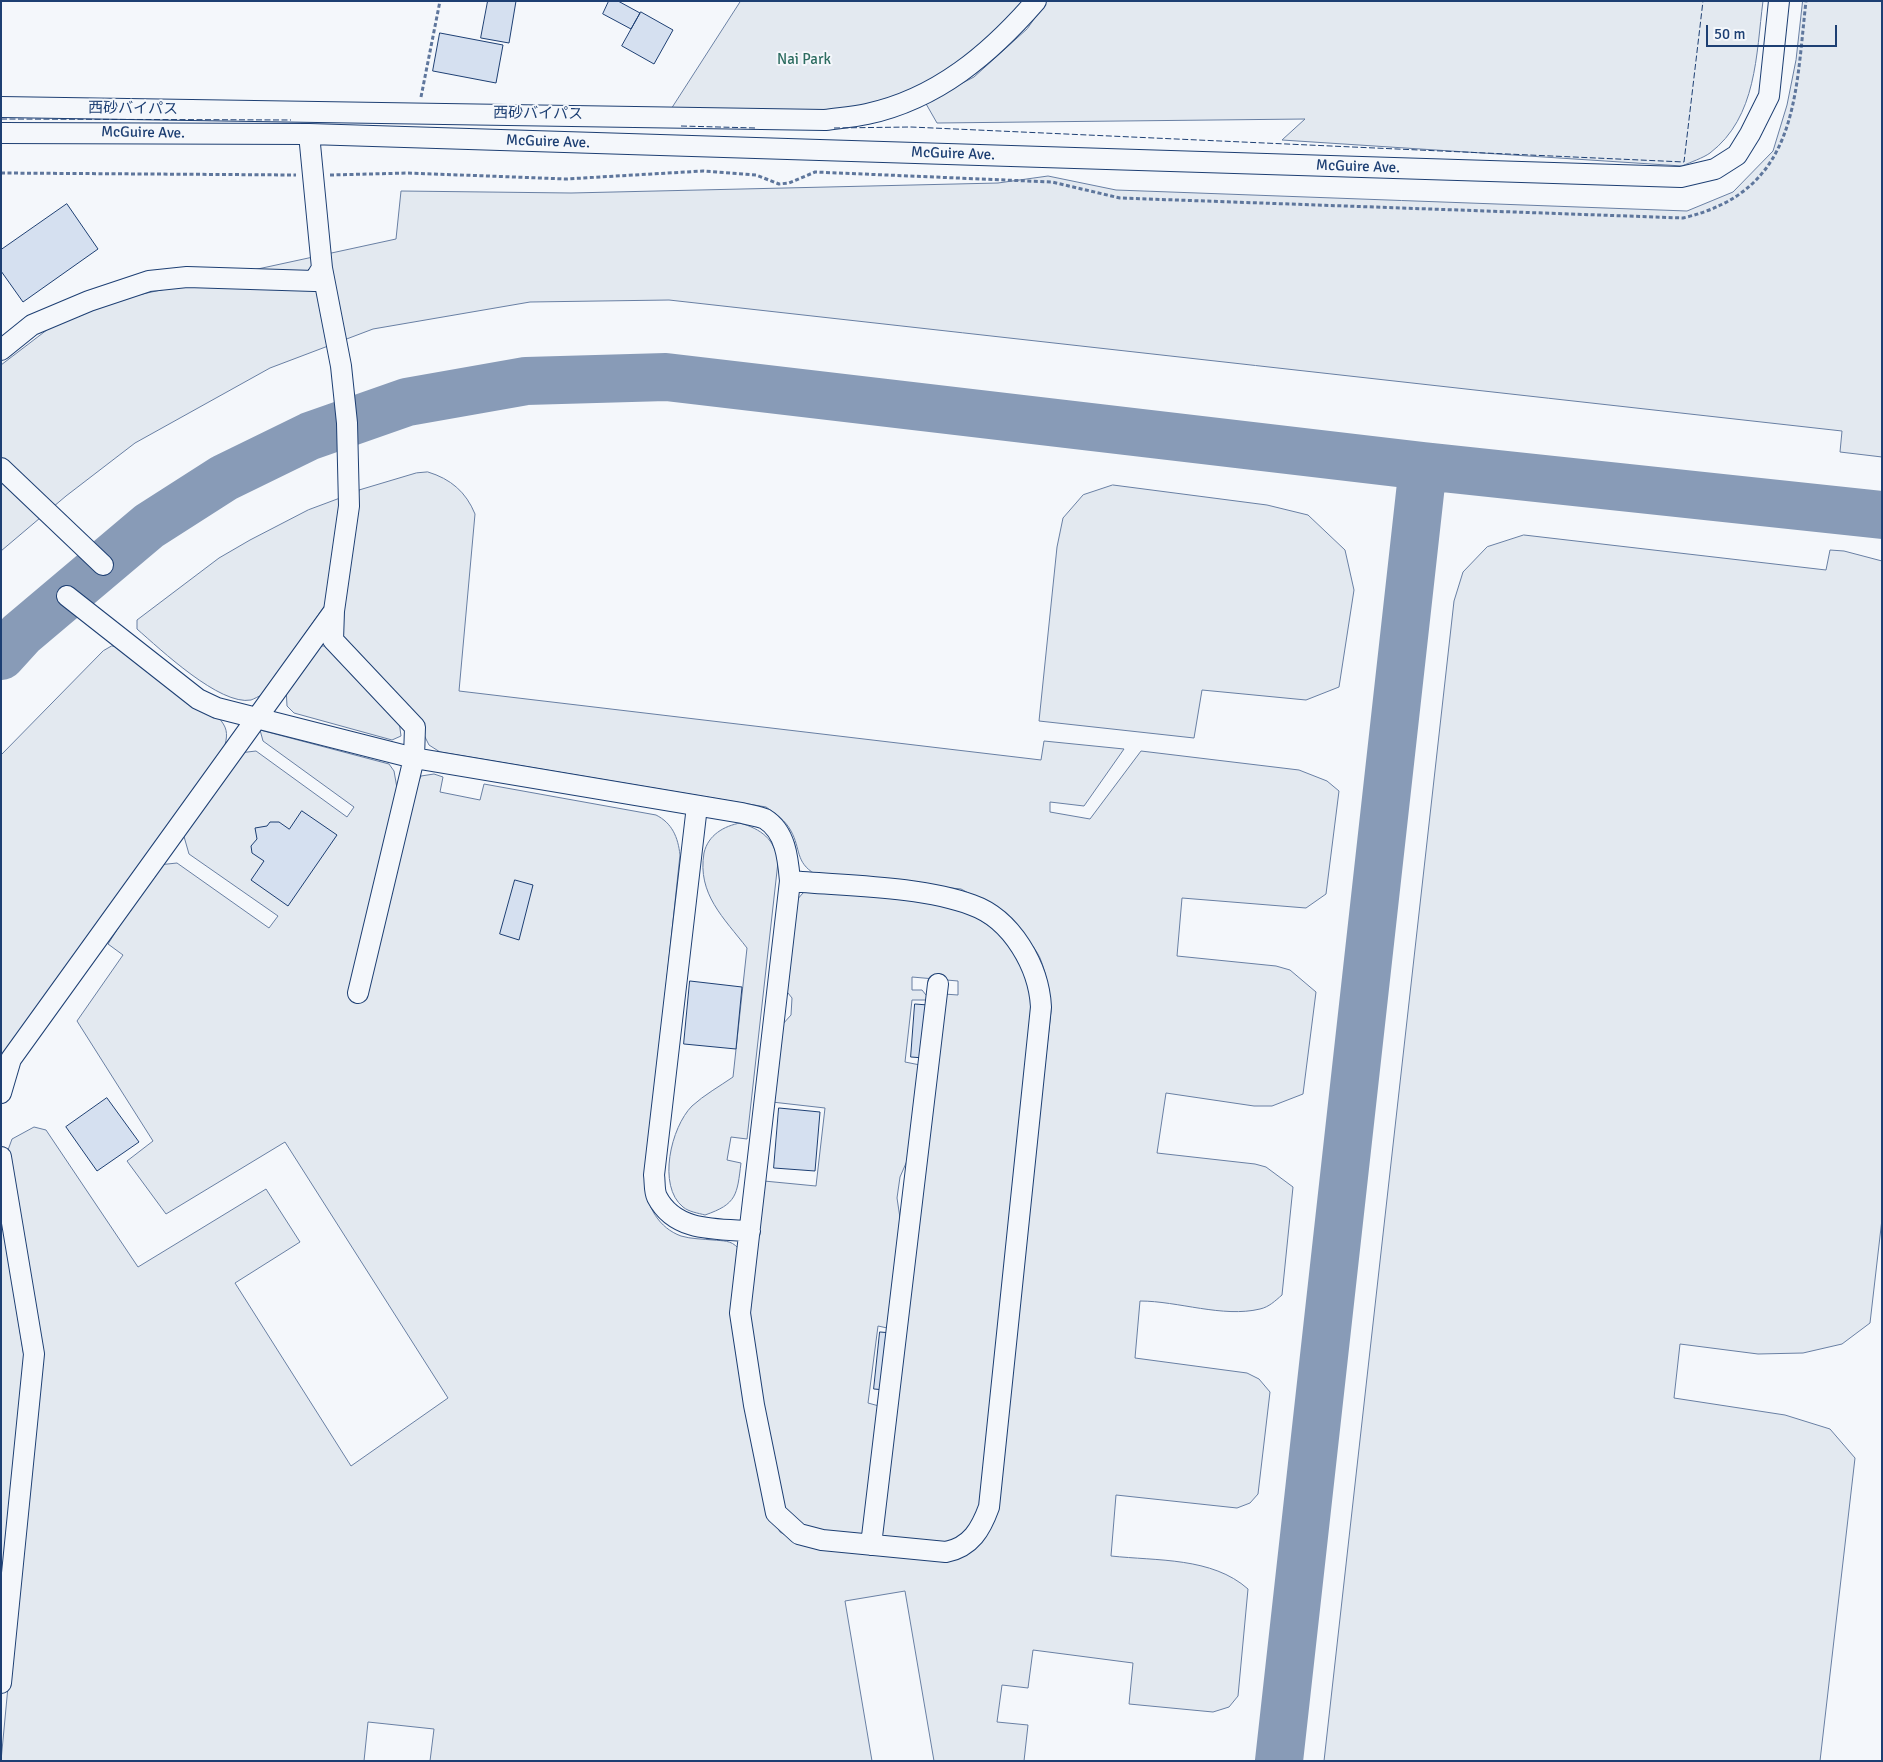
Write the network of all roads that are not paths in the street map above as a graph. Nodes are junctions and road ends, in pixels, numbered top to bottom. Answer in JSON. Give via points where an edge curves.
{"nodes":[{"id":1,"x":1036,"y":1,"type":"edge"},
{"id":2,"x":1779,"y":1,"type":"edge"},
{"id":3,"x":1,"y":107,"type":"edge"},
{"id":4,"x":1,"y":133,"type":"edge"},
{"id":5,"x":309,"y":134,"type":"junction"},
{"id":6,"x":322,"y":268,"type":"junction"},
{"id":7,"x":1,"y":350,"type":"edge"},
{"id":8,"x":1,"y":468,"type":"edge"},
{"id":9,"x":103,"y":565,"type":"dead end"},
{"id":10,"x":67,"y":596,"type":"dead end"},
{"id":11,"x":334,"y":611,"type":"junction"},
{"id":12,"x":258,"y":717,"type":"junction"},
{"id":13,"x":414,"y":758,"type":"junction"},
{"id":14,"x":697,"y":806,"type":"junction"},
{"id":15,"x":790,"y":881,"type":"junction"},
{"id":16,"x":938,"y":984,"type":"dead end"},
{"id":17,"x":358,"y":993,"type":"dead end"},
{"id":18,"x":1,"y":1092,"type":"edge"},
{"id":19,"x":1,"y":1157,"type":"edge"},
{"id":20,"x":750,"y":1231,"type":"junction"},
{"id":21,"x":871,"y":1545,"type":"junction"},
{"id":22,"x":1,"y":1683,"type":"edge"}],
"edges":[{"from":1,"to":3,"type":"street","name":"西砂バイパス","via":[[1012,29],[944,84],[907,102],[868,114],[825,120]]},
{"from":2,"to":5,"type":"street","name":"McGuire Ave.","via":[[1768,96],[1750,134],[1737,154],[1715,170],[1681,177]]},
{"from":4,"to":5,"type":"street","name":"McGuire Ave."},
{"from":5,"to":6,"type":"street"},
{"from":6,"to":7,"type":"street","via":[[314,281],[196,276],[148,281],[32,325]]},
{"from":6,"to":11,"type":"street","via":[[341,366],[347,423],[349,506]]},
{"from":8,"to":9,"type":"street"},
{"from":10,"to":12,"type":"street","via":[[198,699],[217,708]]},
{"from":11,"to":12,"type":"street"},
{"from":11,"to":13,"type":"street","via":[[333,640],[415,727]]},
{"from":12,"to":13,"type":"street"},
{"from":12,"to":18,"type":"street","via":[[10,1059]]},
{"from":13,"to":14,"type":"street"},
{"from":13,"to":17,"type":"street"},
{"from":14,"to":15,"type":"street","via":[[765,819],[778,833],[788,853]]},
{"from":14,"to":20,"type":"street","via":[[654,1174],[656,1196],[670,1215],[695,1227]]},
{"from":15,"to":20,"type":"street"},
{"from":15,"to":21,"type":"street","via":[[931,894],[974,905],[995,919],[1025,952],[1040,987],[1041,1007],[988,1507],[981,1528],[959,1550],[946,1552]]},
{"from":16,"to":21,"type":"street"},
{"from":19,"to":22,"type":"street","via":[[34,1354]]},
{"from":20,"to":21,"type":"street","via":[[740,1313],[754,1405],[776,1513],[799,1534]]}]}
